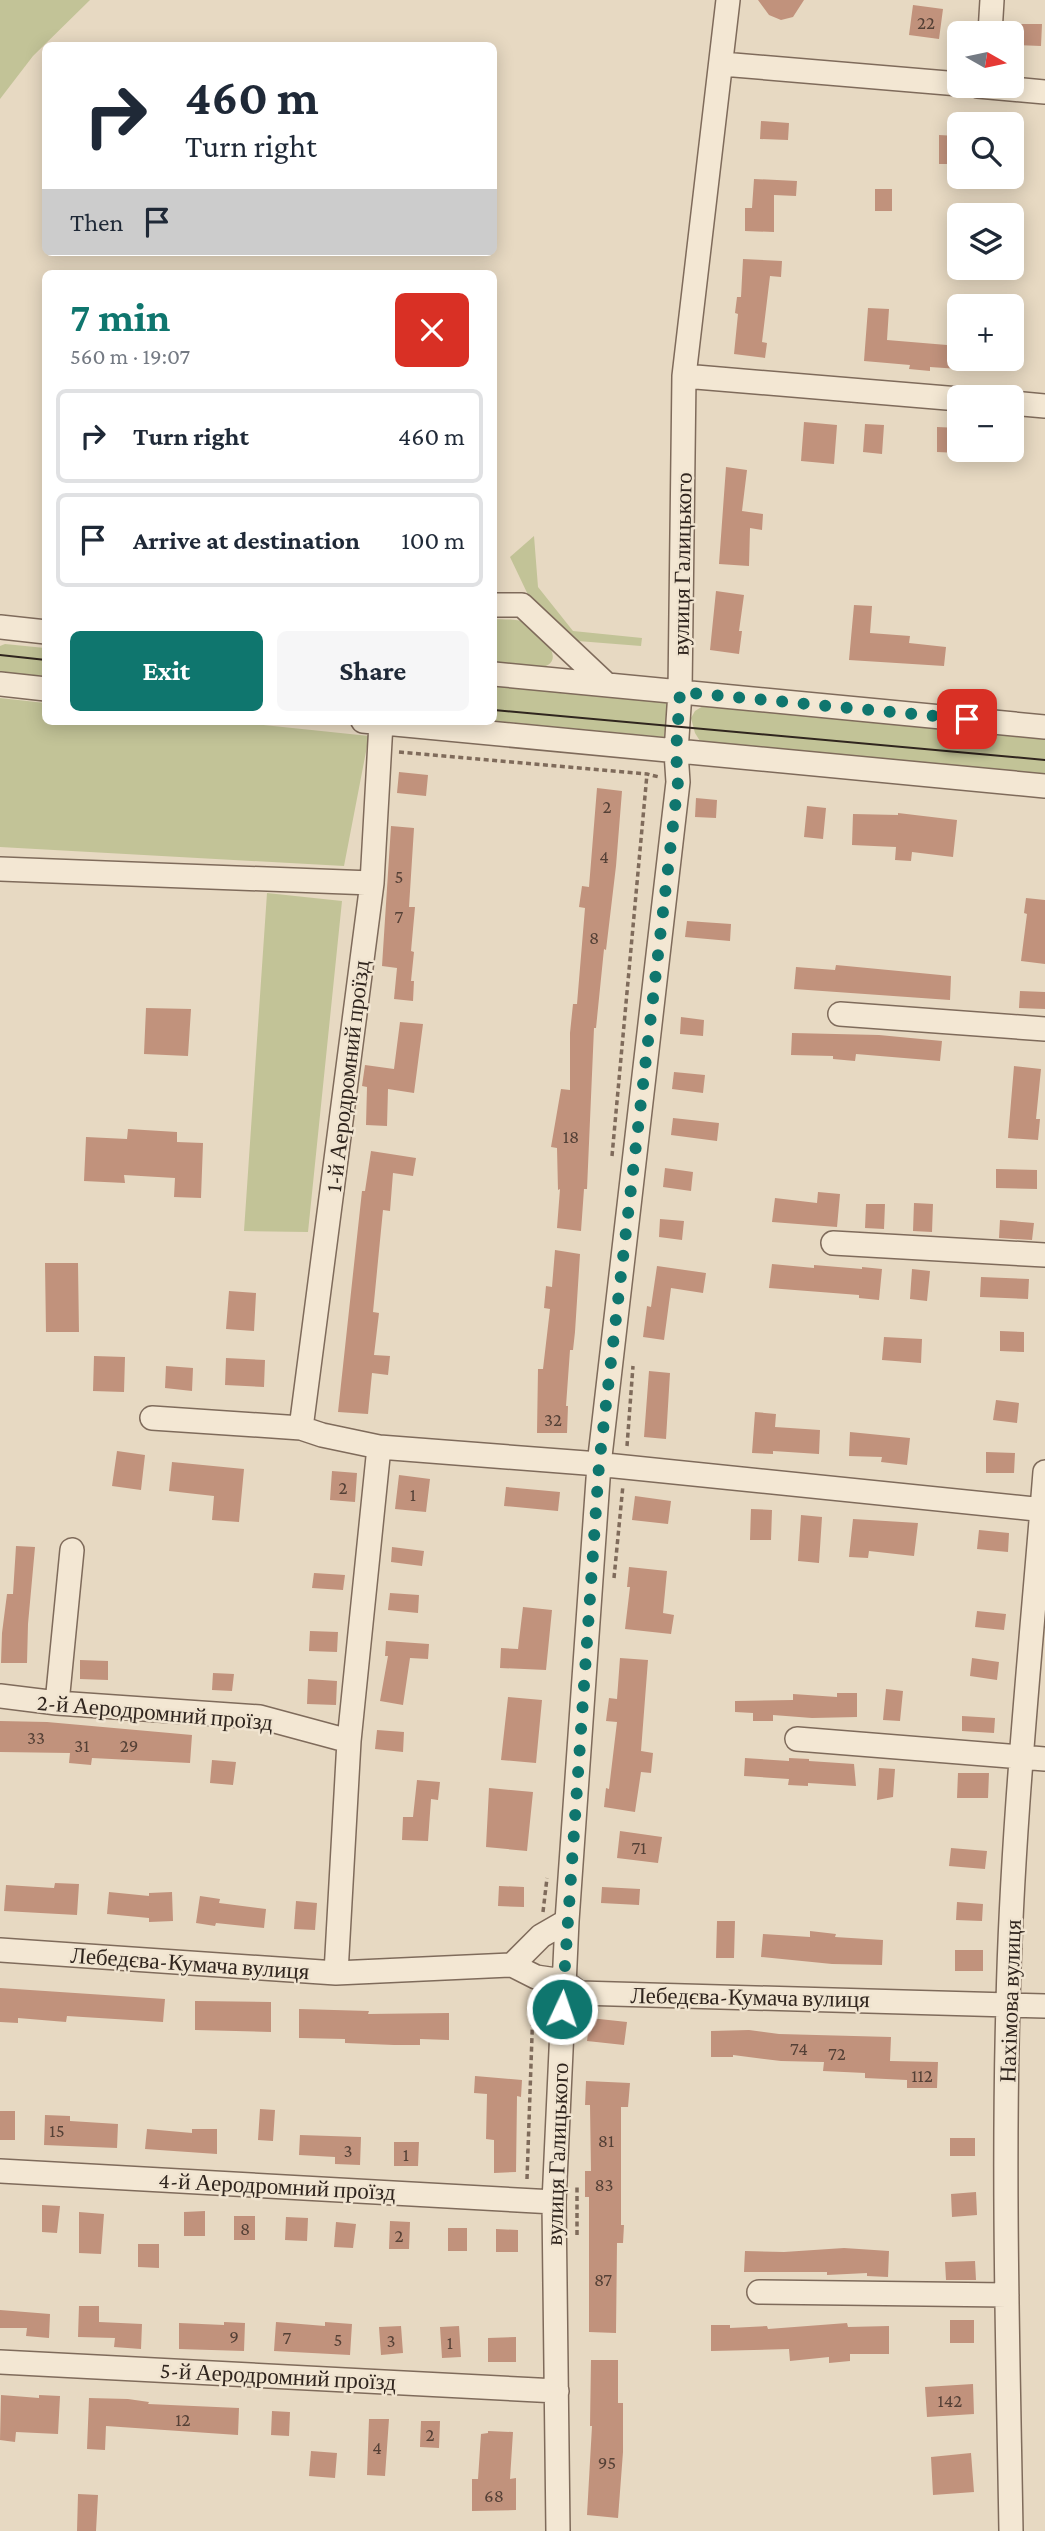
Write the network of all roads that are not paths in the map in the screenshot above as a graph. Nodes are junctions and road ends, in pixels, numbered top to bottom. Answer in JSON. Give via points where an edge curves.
{"nodes":[{"id":1,"x":728,"y":0,"type":"edge"},
{"id":2,"x":992,"y":0,"type":"edge"},
{"id":3,"x":991,"y":21,"type":"edge"},
{"id":4,"x":722,"y":64,"type":"junction"},
{"id":5,"x":947,"y":83,"type":"edge"},
{"id":6,"x":1024,"y":90,"type":"edge"},
{"id":7,"x":1045,"y":92,"type":"edge"},
{"id":8,"x":684,"y":376,"type":"junction"},
{"id":9,"x":947,"y":398,"type":"edge"},
{"id":10,"x":1024,"y":404,"type":"edge"},
{"id":11,"x":1045,"y":406,"type":"edge"},
{"id":12,"x":497,"y":605,"type":"edge"},
{"id":13,"x":0,"y":627,"type":"edge"},
{"id":14,"x":42,"y":632,"type":"edge"},
{"id":15,"x":497,"y":674,"type":"edge"},
{"id":16,"x":0,"y":684,"type":"edge"},
{"id":17,"x":607,"y":685,"type":"junction"},
{"id":18,"x":42,"y":689,"type":"edge"},
{"id":19,"x":680,"y":692,"type":"junction"},
{"id":20,"x":372,"y":725,"type":"edge"},
{"id":21,"x":402,"y":725,"type":"edge"},
{"id":22,"x":1045,"y":727,"type":"edge"},
{"id":23,"x":676,"y":752,"type":"junction"},
{"id":24,"x":1045,"y":786,"type":"edge"},
{"id":25,"x":0,"y":869,"type":"edge"},
{"id":26,"x":373,"y":883,"type":"junction"},
{"id":27,"x":840,"y":1014,"type":"dead end"},
{"id":28,"x":1045,"y":1029,"type":"edge"},
{"id":29,"x":833,"y":1243,"type":"dead end"},
{"id":30,"x":1045,"y":1255,"type":"edge"},
{"id":31,"x":152,"y":1418,"type":"dead end"},
{"id":32,"x":301,"y":1428,"type":"junction"},
{"id":33,"x":379,"y":1447,"type":"junction"},
{"id":34,"x":599,"y":1465,"type":"junction"},
{"id":35,"x":1045,"y":1472,"type":"edge"},
{"id":36,"x":1043,"y":1510,"type":"edge"},
{"id":37,"x":72,"y":1550,"type":"dead end"},
{"id":38,"x":0,"y":1696,"type":"edge"},
{"id":39,"x":57,"y":1703,"type":"junction"},
{"id":40,"x":797,"y":1739,"type":"dead end"},
{"id":41,"x":349,"y":1741,"type":"junction"},
{"id":42,"x":1021,"y":1757,"type":"junction"},
{"id":43,"x":1045,"y":1759,"type":"edge"},
{"id":44,"x":567,"y":1921,"type":"junction"},
{"id":45,"x":0,"y":1950,"type":"edge"},
{"id":46,"x":512,"y":1965,"type":"junction"},
{"id":47,"x":336,"y":1973,"type":"junction"},
{"id":48,"x":556,"y":1980,"type":"junction"},
{"id":49,"x":1008,"y":2003,"type":"junction"},
{"id":50,"x":1045,"y":2006,"type":"edge"},
{"id":51,"x":0,"y":2171,"type":"edge"},
{"id":52,"x":554,"y":2202,"type":"junction"},
{"id":53,"x":759,"y":2292,"type":"dead end"},
{"id":54,"x":1007,"y":2295,"type":"junction"},
{"id":55,"x":0,"y":2362,"type":"edge"},
{"id":56,"x":557,"y":2391,"type":"junction"},
{"id":57,"x":558,"y":2531,"type":"edge"},
{"id":58,"x":1011,"y":2531,"type":"edge"}],
"edges":[{"from":1,"to":4,"type":"street","name":"вулиця Галицького"},
{"from":2,"to":3,"type":"street"},
{"from":4,"to":5,"type":"street"},
{"from":4,"to":8,"type":"street","name":"вулиця Галицького"},
{"from":6,"to":7,"type":"street"},
{"from":8,"to":9,"type":"street"},
{"from":8,"to":19,"type":"street","name":"вулиця Галицького"},
{"from":10,"to":11,"type":"street"},
{"from":12,"to":17,"type":"street","via":[[522,605]]},
{"from":13,"to":14,"type":"street"},
{"from":15,"to":17,"type":"street"},
{"from":16,"to":18,"type":"street"},
{"from":17,"to":19,"type":"street"},
{"from":19,"to":22,"type":"street"},
{"from":19,"to":23,"type":"street","name":"вулиця Галицького"},
{"from":20,"to":26,"type":"street","name":"1-й Аеродромний проїзд"},
{"from":21,"to":23,"type":"street"},
{"from":23,"to":24,"type":"street"},
{"from":23,"to":34,"type":"street","name":"вулиця Галицького","via":[[678,782]]},
{"from":25,"to":26,"type":"street"},
{"from":26,"to":32,"type":"street","name":"1-й Аеродромний проїзд"},
{"from":27,"to":28,"type":"street"},
{"from":29,"to":30,"type":"street"},
{"from":31,"to":32,"type":"street"},
{"from":32,"to":33,"type":"street"},
{"from":33,"to":34,"type":"street"},
{"from":33,"to":41,"type":"street"},
{"from":34,"to":36,"type":"street"},
{"from":34,"to":44,"type":"street","name":"вулиця Галицького"},
{"from":35,"to":36,"type":"street","name":"Нахімова вулиця"},
{"from":36,"to":42,"type":"street","name":"Нахімова вулиця"},
{"from":37,"to":39,"type":"street"},
{"from":38,"to":39,"type":"street","name":"2-й Аеродромний проїзд"},
{"from":39,"to":41,"type":"street","name":"2-й Аеродромний проїзд","via":[[260,1717]]},
{"from":40,"to":42,"type":"street"},
{"from":41,"to":47,"type":"street"},
{"from":42,"to":43,"type":"street"},
{"from":42,"to":49,"type":"street","name":"Нахімова вулиця"},
{"from":44,"to":46,"type":"street","via":[[541,1936]]},
{"from":44,"to":48,"type":"street","name":"вулиця Галицького"},
{"from":45,"to":47,"type":"street","name":"Лебедєва-Кумача вулиця"},
{"from":46,"to":47,"type":"street","name":"Лебедєва-Кумача вулиця"},
{"from":46,"to":48,"type":"street","name":"Лебедєва-Кумача вулиця","via":[[536,1977]]},
{"from":48,"to":49,"type":"street","name":"Лебедєва-Кумача вулиця","via":[[579,1993]]},
{"from":48,"to":52,"type":"street","name":"вулиця Галицького"},
{"from":49,"to":50,"type":"street","name":"Лебедєва-Кумача вулиця"},
{"from":49,"to":54,"type":"street","name":"Нахімова вулиця"},
{"from":51,"to":52,"type":"street","name":"4-й Аеродромний проїзд"},
{"from":52,"to":56,"type":"street","name":"вулиця Галицького"},
{"from":53,"to":54,"type":"street"},
{"from":54,"to":58,"type":"street","name":"Нахімова вулиця"},
{"from":55,"to":56,"type":"street","name":"5-й Аеродромний проїзд"},
{"from":56,"to":57,"type":"street","name":"вулиця Галицького"}]}
